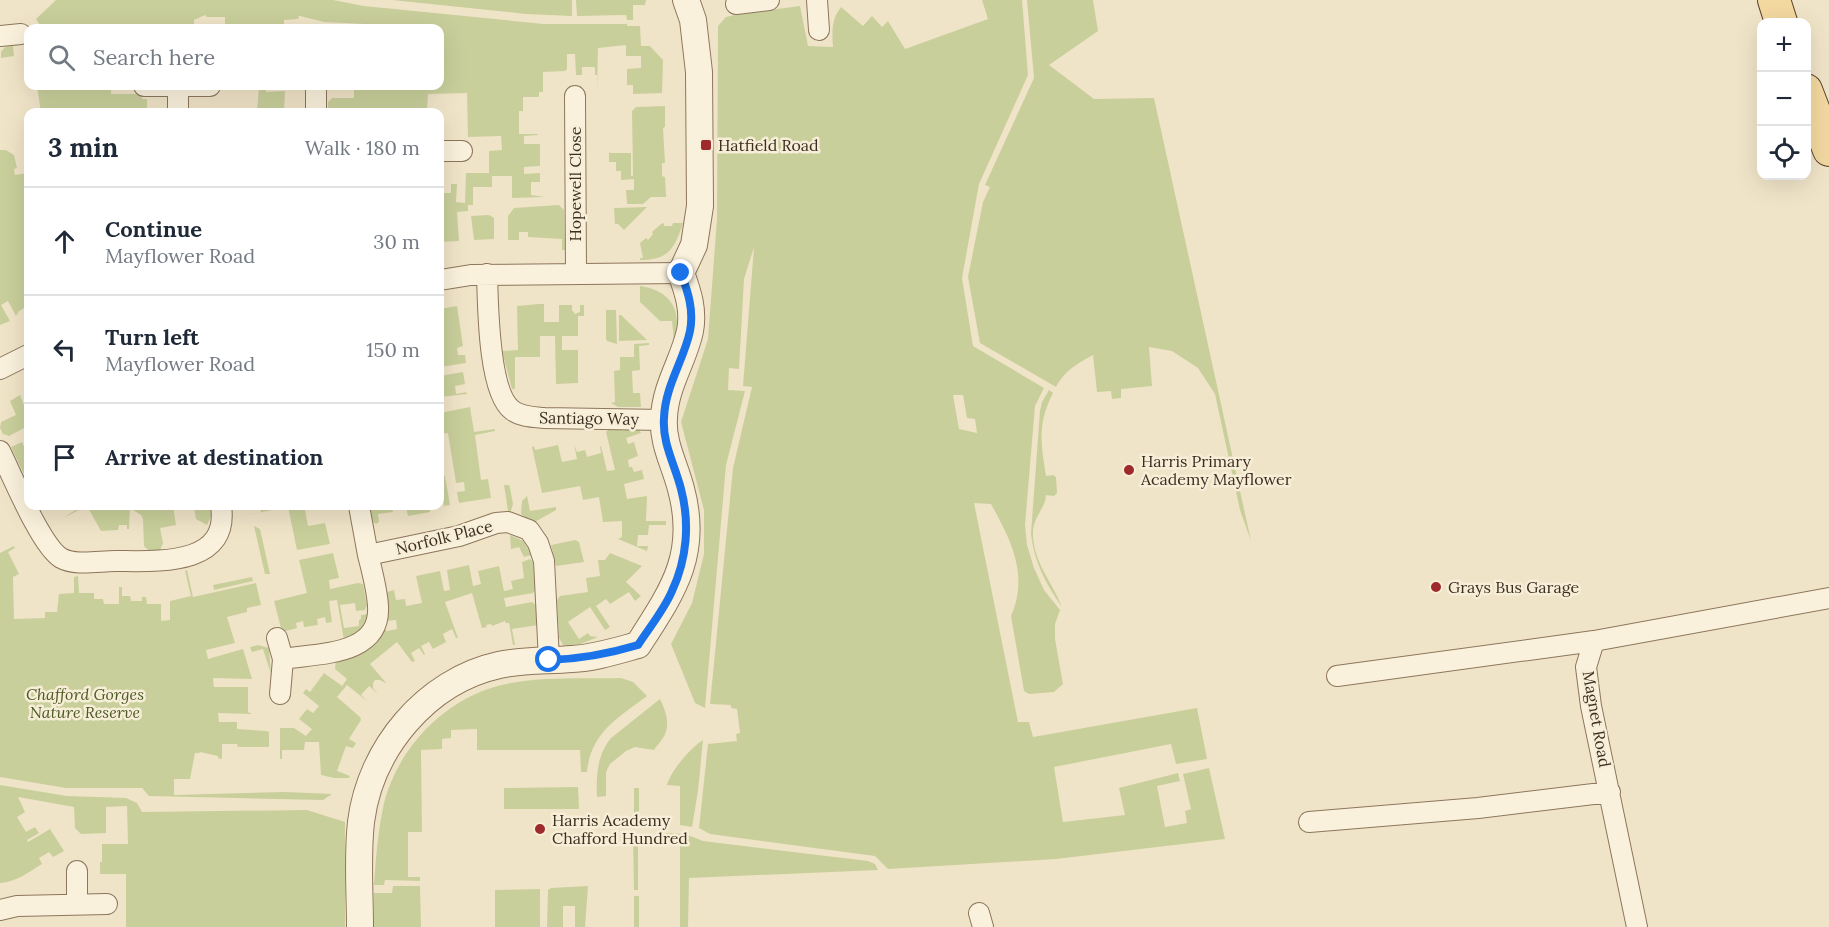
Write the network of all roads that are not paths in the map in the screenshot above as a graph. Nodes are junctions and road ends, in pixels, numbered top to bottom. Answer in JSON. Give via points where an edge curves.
{"nodes":[{"id":1,"x":686,"y":0,"type":"edge"},
{"id":2,"x":769,"y":0,"type":"edge"},
{"id":3,"x":817,"y":0,"type":"edge"},
{"id":4,"x":1774,"y":0,"type":"edge"},
{"id":5,"x":736,"y":4,"type":"dead end"},
{"id":6,"x":1780,"y":18,"type":"edge"},
{"id":7,"x":819,"y":30,"type":"dead end"},
{"id":8,"x":21,"y":34,"type":"dead end"},
{"id":9,"x":0,"y":36,"type":"edge"},
{"id":10,"x":178,"y":90,"type":"edge"},
{"id":11,"x":316,"y":90,"type":"edge"},
{"id":12,"x":575,"y":96,"type":"dead end"},
{"id":13,"x":1811,"y":103,"type":"edge"},
{"id":14,"x":178,"y":108,"type":"edge"},
{"id":15,"x":316,"y":108,"type":"edge"},
{"id":16,"x":1829,"y":150,"type":"edge"},
{"id":17,"x":444,"y":151,"type":"edge"},
{"id":18,"x":462,"y":151,"type":"dead end"},
{"id":19,"x":576,"y":273,"type":"junction"},
{"id":20,"x":681,"y":273,"type":"junction"},
{"id":21,"x":487,"y":274,"type":"junction"},
{"id":22,"x":444,"y":279,"type":"edge"},
{"id":23,"x":24,"y":357,"type":"edge"},
{"id":24,"x":0,"y":369,"type":"edge"},
{"id":25,"x":663,"y":420,"type":"junction"},
{"id":26,"x":0,"y":451,"type":"edge"},
{"id":27,"x":8,"y":487,"type":"edge"},
{"id":28,"x":221,"y":510,"type":"edge"},
{"id":29,"x":360,"y":510,"type":"edge"},
{"id":30,"x":369,"y":555,"type":"junction"},
{"id":31,"x":1829,"y":598,"type":"edge"},
{"id":32,"x":277,"y":638,"type":"dead end"},
{"id":33,"x":1594,"y":641,"type":"junction"},
{"id":34,"x":283,"y":659,"type":"junction"},
{"id":35,"x":549,"y":660,"type":"junction"},
{"id":36,"x":1337,"y":676,"type":"dead end"},
{"id":37,"x":280,"y":694,"type":"dead end"},
{"id":38,"x":1610,"y":792,"type":"junction"},
{"id":39,"x":1310,"y":822,"type":"dead end"},
{"id":40,"x":77,"y":872,"type":"dead end"},
{"id":41,"x":77,"y":904,"type":"junction"},
{"id":42,"x":106,"y":904,"type":"dead end"},
{"id":43,"x":0,"y":910,"type":"edge"},
{"id":44,"x":360,"y":927,"type":"edge"},
{"id":45,"x":1637,"y":927,"type":"edge"}],
"edges":[{"from":1,"to":20,"type":"street","via":[[693,20],[699,72],[700,206],[694,245]]},
{"from":2,"to":5,"type":"street"},
{"from":3,"to":7,"type":"street"},
{"from":4,"to":6,"type":"main road"},
{"from":8,"to":9,"type":"street"},
{"from":10,"to":14,"type":"street"},
{"from":11,"to":15,"type":"street"},
{"from":12,"to":19,"type":"street","name":"Hopewell Close"},
{"from":13,"to":16,"type":"main road"},
{"from":17,"to":18,"type":"street"},
{"from":19,"to":20,"type":"street"},
{"from":19,"to":21,"type":"street"},
{"from":20,"to":25,"type":"street","via":[[691,301],[690,331]]},
{"from":21,"to":22,"type":"street"},
{"from":21,"to":25,"type":"street","name":"Santiago Way","via":[[489,328],[497,378],[505,403],[512,410],[528,417]]},
{"from":23,"to":24,"type":"street"},
{"from":25,"to":35,"type":"street","via":[[687,517],[686,544],[672,592],[638,645],[582,658]]},
{"from":26,"to":27,"type":"street"},
{"from":27,"to":28,"type":"street","via":[[55,554],[70,562],[157,561],[199,553],[216,538]]},
{"from":29,"to":30,"type":"street"},
{"from":30,"to":34,"type":"street","via":[[378,606],[376,626],[366,639],[351,648]]},
{"from":30,"to":35,"type":"street","name":"Norfolk Place","via":[[459,536],[496,523],[508,522],[529,530],[544,561]]},
{"from":31,"to":33,"type":"street"},
{"from":32,"to":34,"type":"street"},
{"from":33,"to":36,"type":"street"},
{"from":33,"to":38,"type":"street","name":"Magnet Road","via":[[1586,667]]},
{"from":34,"to":37,"type":"street"},
{"from":35,"to":44,"type":"street","via":[[518,661],[477,671],[432,696],[398,729],[370,782],[363,812]]},
{"from":38,"to":39,"type":"street"},
{"from":38,"to":45,"type":"street","name":"Magnet Road"},
{"from":40,"to":41,"type":"street"},
{"from":41,"to":42,"type":"street"},
{"from":41,"to":43,"type":"street"}]}
